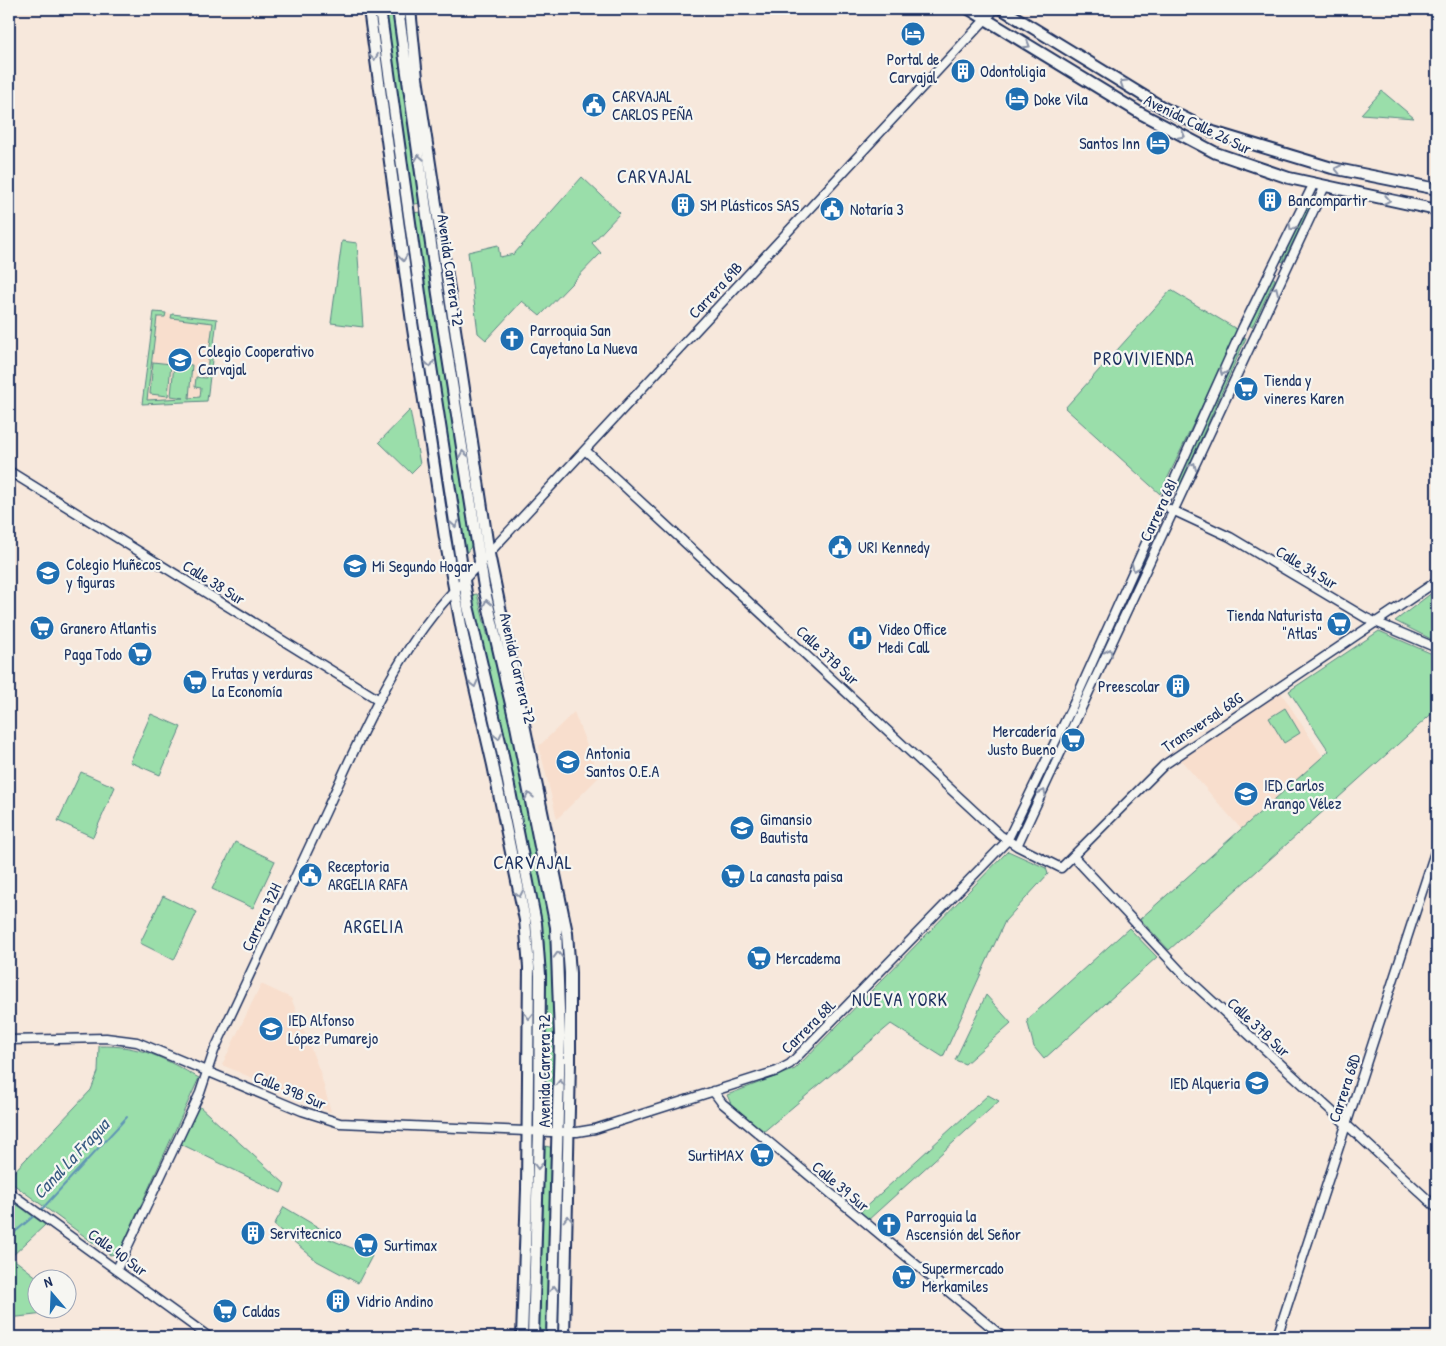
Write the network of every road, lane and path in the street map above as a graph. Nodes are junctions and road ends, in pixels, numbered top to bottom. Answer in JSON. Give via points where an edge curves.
{"nodes":[{"id":1,"x":370,"y":9,"type":"edge"},
{"id":2,"x":399,"y":9,"type":"edge"},
{"id":3,"x":410,"y":9,"type":"edge"},
{"id":4,"x":969,"y":9,"type":"edge"},
{"id":5,"x":995,"y":9,"type":"edge"},
{"id":6,"x":1002,"y":9,"type":"edge"},
{"id":7,"x":380,"y":10,"type":"edge"},
{"id":8,"x":985,"y":20,"type":"junction"},
{"id":9,"x":414,"y":47,"type":"junction"},
{"id":10,"x":1319,"y":185,"type":"junction"},
{"id":11,"x":1437,"y":189,"type":"edge"},
{"id":12,"x":1437,"y":210,"type":"edge"},
{"id":13,"x":446,"y":268,"type":"junction"},
{"id":14,"x":438,"y":294,"type":"junction"},
{"id":15,"x":422,"y":315,"type":"junction"},
{"id":16,"x":416,"y":346,"type":"junction"},
{"id":17,"x":585,"y":450,"type":"junction"},
{"id":18,"x":9,"y":471,"type":"edge"},
{"id":19,"x":1163,"y":506,"type":"junction"},
{"id":20,"x":1173,"y":510,"type":"junction"},
{"id":21,"x":489,"y":554,"type":"junction"},
{"id":22,"x":480,"y":563,"type":"junction"},
{"id":23,"x":464,"y":580,"type":"junction"},
{"id":24,"x":1437,"y":581,"type":"edge"},
{"id":25,"x":454,"y":591,"type":"junction"},
{"id":26,"x":1377,"y":623,"type":"junction"},
{"id":27,"x":1437,"y":648,"type":"edge"},
{"id":28,"x":379,"y":700,"type":"junction"},
{"id":29,"x":519,"y":700,"type":"junction"},
{"id":30,"x":513,"y":716,"type":"junction"},
{"id":31,"x":1007,"y":841,"type":"junction"},
{"id":32,"x":1017,"y":846,"type":"junction"},
{"id":33,"x":1437,"y":846,"type":"edge"},
{"id":34,"x":1073,"y":856,"type":"junction"},
{"id":35,"x":1061,"y":868,"type":"joint"},
{"id":36,"x":9,"y":1040,"type":"edge"},
{"id":37,"x":208,"y":1072,"type":"junction"},
{"id":38,"x":713,"y":1091,"type":"junction"},
{"id":39,"x":1346,"y":1126,"type":"junction"},
{"id":40,"x":533,"y":1131,"type":"junction"},
{"id":41,"x":564,"y":1132,"type":"junction"},
{"id":42,"x":9,"y":1192,"type":"edge"},
{"id":43,"x":1437,"y":1208,"type":"edge"},
{"id":44,"x":526,"y":1228,"type":"junction"},
{"id":45,"x":536,"y":1256,"type":"junction"},
{"id":46,"x":117,"y":1269,"type":"junction"},
{"id":47,"x":209,"y":1337,"type":"edge"},
{"id":48,"x":522,"y":1337,"type":"edge"},
{"id":49,"x":533,"y":1337,"type":"edge"},
{"id":50,"x":552,"y":1337,"type":"edge"},
{"id":51,"x":564,"y":1337,"type":"edge"},
{"id":52,"x":1002,"y":1337,"type":"edge"},
{"id":53,"x":1277,"y":1337,"type":"edge"}],
"edges":[{"from":1,"to":16,"type":"main road","name":"Avenida Carrera 72","one_way":true},
{"from":2,"to":9,"type":"main road"},
{"from":14,"to":2,"type":"main road","name":"Avenida Carrera 72","one_way":true},
{"from":3,"to":9,"type":"main road","name":"Avenida Carrera 72"},
{"from":4,"to":8,"type":"main road","name":"Avenida Calle 26 Sur"},
{"from":5,"to":8,"type":"street","name":"Carrera 69B"},
{"from":11,"to":6,"type":"main road","name":"Avenida Calle 26 Sur","one_way":true,"via":[[1332,168],[1213,132],[1162,107]]},
{"from":7,"to":15,"type":"main road","name":"Avenida Carrera 72"},
{"from":8,"to":10,"type":"main road","name":"Avenida Calle 26 Sur","one_way":true,"via":[[1140,113],[1209,149],[1262,169]]},
{"from":8,"to":17,"type":"street","name":"Carrera 69B"},
{"from":9,"to":13,"type":"main road","name":"Avenida Carrera 72"},
{"from":10,"to":12,"type":"main road","name":"Avenida Calle 26 Sur","one_way":true},
{"from":10,"to":19,"type":"street","name":"Carrera 68I","one_way":true,"via":[[1243,327]]},
{"from":20,"to":10,"type":"street","name":"Carrera 68I","one_way":true},
{"from":13,"to":14,"type":"main road"},
{"from":13,"to":21,"type":"main road","name":"Avenida Carrera 72"},
{"from":22,"to":14,"type":"main road","name":"Avenida Carrera 72","one_way":true},
{"from":15,"to":16,"type":"main road"},
{"from":15,"to":23,"type":"main road","name":"Avenida Carrera 72","one_way":true},
{"from":16,"to":25,"type":"main road","name":"Avenida Carrera 72"},
{"from":17,"to":21,"type":"street","name":"Carrera 69B"},
{"from":17,"to":31,"type":"street","name":"Calle 37B Sur"},
{"from":18,"to":28,"type":"street","name":"Calle 38 Sur"},
{"from":19,"to":20,"type":"street","name":"Calle 34 Sur"},
{"from":19,"to":31,"type":"street","name":"Carrera 68I","one_way":true},
{"from":20,"to":26,"type":"street","name":"Calle 34 Sur","via":[[1230,537]]},
{"from":32,"to":20,"type":"street","name":"Carrera 68I","one_way":true},
{"from":21,"to":22,"type":"street","name":"Carrera 69B"},
{"from":21,"to":29,"type":"main road","name":"Avenida Carrera 72"},
{"from":22,"to":23,"type":"street","name":"Carrera 69B"},
{"from":30,"to":22,"type":"main road","name":"Avenida Carrera 72","one_way":true},
{"from":23,"to":25,"type":"street","name":"Carrera 69B"},
{"from":23,"to":40,"type":"main road","name":"Avenida Carrera 72","one_way":true,"via":[[536,923],[540,975]]},
{"from":24,"to":26,"type":"street","name":"Transversal 68G"},
{"from":25,"to":28,"type":"street","name":"Carrera 72H","via":[[408,649]]},
{"from":25,"to":40,"type":"main road","name":"Avenida Carrera 72","one_way":true,"via":[[527,935]]},
{"from":26,"to":27,"type":"street","name":"Calle 34 Sur"},
{"from":26,"to":34,"type":"street","name":"Transversal 68G","via":[[1164,765]]},
{"from":28,"to":37,"type":"street","name":"Carrera 72H","via":[[214,1051]]},
{"from":29,"to":30,"type":"main road"},
{"from":29,"to":41,"type":"main road","name":"Avenida Carrera 72","via":[[567,932],[570,973]]},
{"from":41,"to":30,"type":"main road","name":"Avenida Carrera 72","one_way":true,"via":[[556,927]]},
{"from":31,"to":32,"type":"street","name":"Calle 37B Sur"},
{"from":31,"to":38,"type":"street","name":"Carrera 68L","via":[[790,1064]]},
{"from":32,"to":35,"type":"street","name":"Calle 37B Sur"},
{"from":33,"to":39,"type":"street","name":"Carrera 68D"},
{"from":34,"to":35,"type":"street","name":"Transversal 68G"},
{"from":34,"to":39,"type":"street","name":"Calle 37B Sur","via":[[1183,974]]},
{"from":36,"to":37,"type":"street","name":"Calle 39B Sur","via":[[127,1040],[147,1044]]},
{"from":37,"to":40,"type":"street","name":"Calle 39B Sur","via":[[330,1121]]},
{"from":37,"to":46,"type":"street","name":"Carrera 72H"},
{"from":38,"to":41,"type":"street","name":"Carrera 68L","via":[[595,1129]]},
{"from":38,"to":52,"type":"street","name":"Calle 39 Sur","via":[[722,1103]]},
{"from":39,"to":43,"type":"street","name":"Calle 37B Sur"},
{"from":39,"to":53,"type":"street","name":"Carrera 68D"},
{"from":40,"to":41,"type":"street","name":"Calle 39B Sur"},
{"from":40,"to":44,"type":"main road","name":"Avenida Carrera 72"},
{"from":40,"to":45,"type":"main road","name":"Avenida Carrera 72","one_way":true},
{"from":50,"to":41,"type":"main road","name":"Avenida Carrera 72","one_way":true},
{"from":51,"to":41,"type":"main road","name":"Avenida Carrera 72","one_way":true},
{"from":42,"to":46,"type":"street","name":"Calle 40 Sur"},
{"from":44,"to":45,"type":"main road"},
{"from":44,"to":48,"type":"main road","name":"Avenida Carrera 72"},
{"from":45,"to":49,"type":"main road","name":"Avenida Carrera 72"},
{"from":46,"to":47,"type":"street","name":"Calle 40 Sur"}]}
